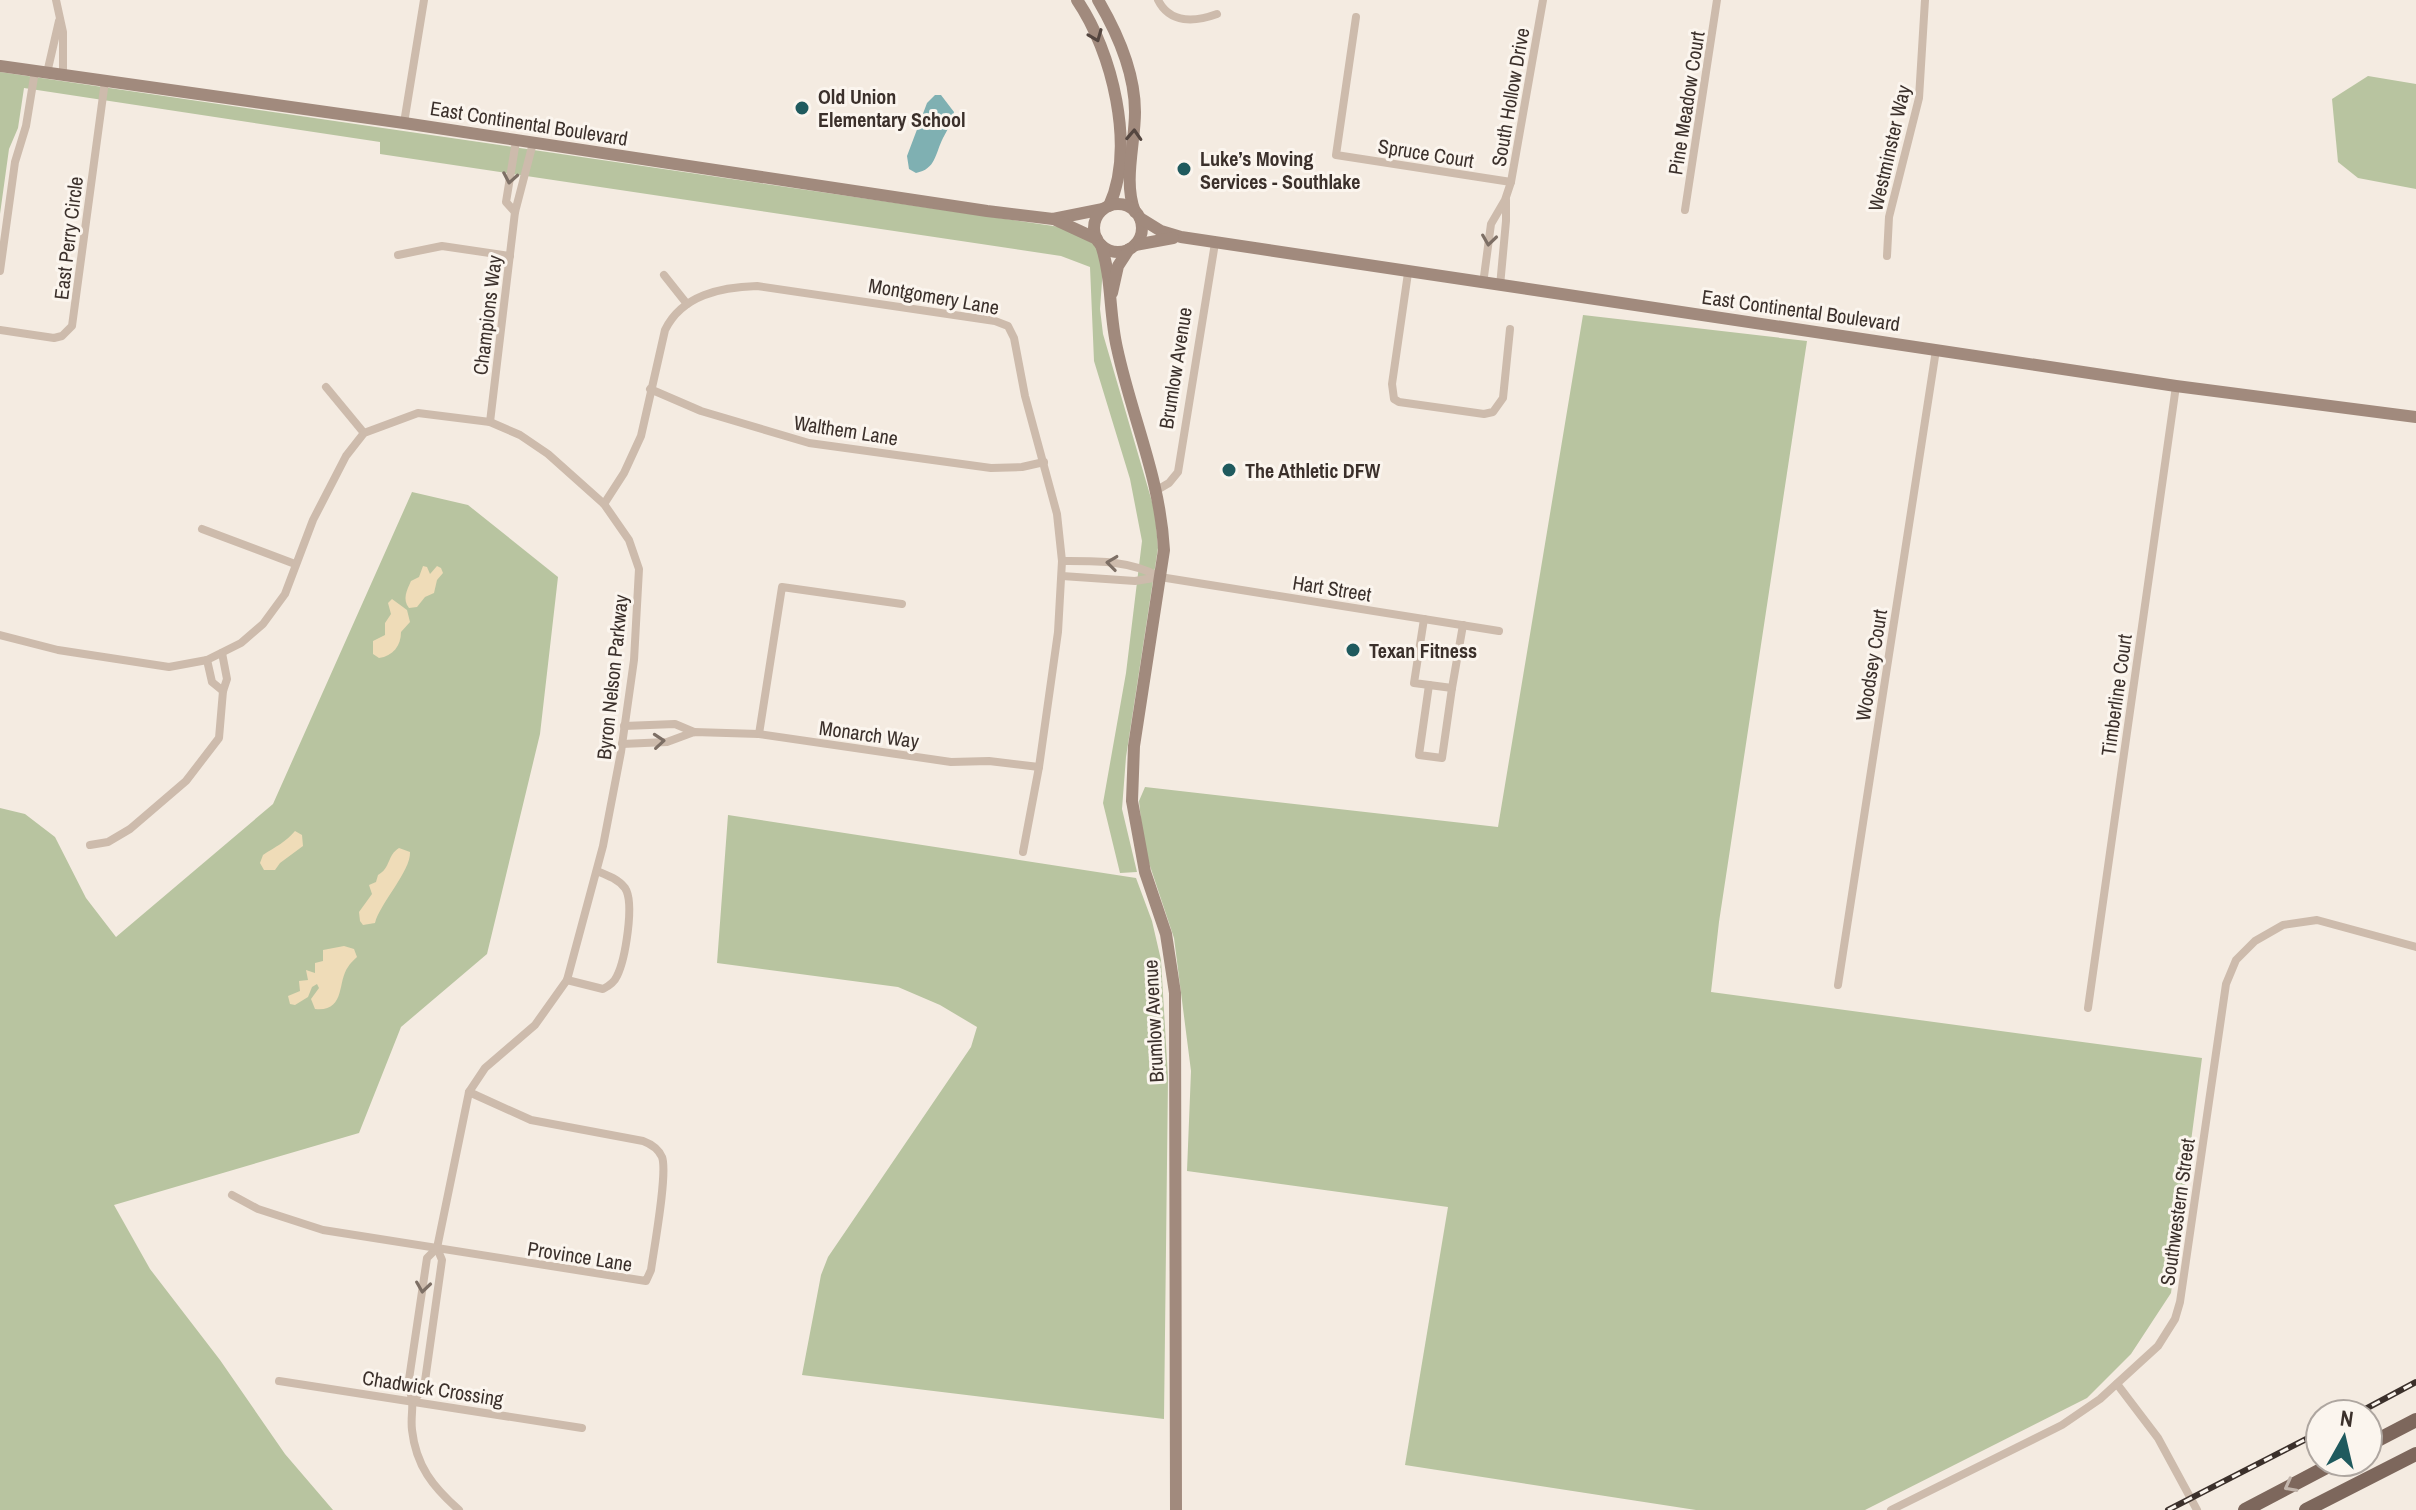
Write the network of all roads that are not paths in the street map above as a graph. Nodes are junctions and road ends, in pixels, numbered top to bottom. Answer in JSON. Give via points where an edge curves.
{"nodes":[{"id":1,"x":56,"y":0,"type":"edge"},
{"id":2,"x":424,"y":0,"type":"edge"},
{"id":3,"x":1098,"y":0,"type":"edge"},
{"id":4,"x":1158,"y":0,"type":"edge"},
{"id":5,"x":1543,"y":0,"type":"edge"},
{"id":6,"x":1717,"y":0,"type":"edge"},
{"id":7,"x":1925,"y":0,"type":"edge"},
{"id":8,"x":1081,"y":1,"type":"edge"},
{"id":9,"x":1217,"y":14,"type":"dead end"},
{"id":10,"x":1356,"y":17,"type":"dead end"},
{"id":11,"x":59,"y":20,"type":"junction"},
{"id":12,"x":0,"y":66,"type":"edge"},
{"id":13,"x":41,"y":72,"type":"junction"},
{"id":14,"x":63,"y":75,"type":"junction"},
{"id":15,"x":105,"y":81,"type":"junction"},
{"id":16,"x":404,"y":123,"type":"junction"},
{"id":17,"x":516,"y":141,"type":"junction"},
{"id":18,"x":533,"y":143,"type":"junction"},
{"id":19,"x":1511,"y":182,"type":"junction"},
{"id":20,"x":1505,"y":200,"type":"junction"},
{"id":21,"x":1106,"y":208,"type":"junction"},
{"id":22,"x":1685,"y":210,"type":"dead end"},
{"id":23,"x":515,"y":212,"type":"junction"},
{"id":24,"x":1138,"y":215,"type":"junction"},
{"id":25,"x":1053,"y":219,"type":"junction"},
{"id":26,"x":1181,"y":237,"type":"junction"},
{"id":27,"x":1099,"y":242,"type":"junction"},
{"id":28,"x":1215,"y":243,"type":"junction"},
{"id":29,"x":1132,"y":247,"type":"junction"},
{"id":30,"x":398,"y":255,"type":"dead end"},
{"id":31,"x":510,"y":256,"type":"junction"},
{"id":32,"x":1887,"y":256,"type":"dead end"},
{"id":33,"x":0,"y":271,"type":"edge"},
{"id":34,"x":1408,"y":273,"type":"junction"},
{"id":35,"x":664,"y":275,"type":"dead end"},
{"id":36,"x":1483,"y":284,"type":"junction"},
{"id":37,"x":1500,"y":286,"type":"junction"},
{"id":38,"x":1110,"y":300,"type":"junction"},
{"id":39,"x":687,"y":304,"type":"junction"},
{"id":40,"x":1510,"y":329,"type":"dead end"},
{"id":41,"x":1,"y":331,"type":"edge"},
{"id":42,"x":1936,"y":350,"type":"junction"},
{"id":43,"x":2176,"y":386,"type":"junction"},
{"id":44,"x":326,"y":387,"type":"dead end"},
{"id":45,"x":650,"y":389,"type":"junction"},
{"id":46,"x":2416,"y":417,"type":"edge"},
{"id":47,"x":490,"y":422,"type":"junction"},
{"id":48,"x":364,"y":433,"type":"junction"},
{"id":49,"x":1044,"y":462,"type":"junction"},
{"id":50,"x":1157,"y":490,"type":"junction"},
{"id":51,"x":604,"y":504,"type":"junction"},
{"id":52,"x":202,"y":529,"type":"dead end"},
{"id":53,"x":1062,"y":561,"type":"junction"},
{"id":54,"x":295,"y":564,"type":"junction"},
{"id":55,"x":1062,"y":576,"type":"junction"},
{"id":56,"x":1160,"y":577,"type":"junction"},
{"id":57,"x":902,"y":604,"type":"dead end"},
{"id":58,"x":1424,"y":619,"type":"junction"},
{"id":59,"x":1463,"y":625,"type":"junction"},
{"id":60,"x":1499,"y":631,"type":"dead end"},
{"id":61,"x":0,"y":635,"type":"edge"},
{"id":62,"x":222,"y":653,"type":"junction"},
{"id":63,"x":207,"y":660,"type":"junction"},
{"id":64,"x":1429,"y":685,"type":"junction"},
{"id":65,"x":1452,"y":688,"type":"junction"},
{"id":66,"x":223,"y":691,"type":"junction"},
{"id":67,"x":624,"y":726,"type":"junction"},
{"id":68,"x":694,"y":732,"type":"junction"},
{"id":69,"x":759,"y":734,"type":"junction"},
{"id":70,"x":622,"y":744,"type":"junction"},
{"id":71,"x":1039,"y":767,"type":"junction"},
{"id":72,"x":90,"y":845,"type":"dead end"},
{"id":73,"x":1023,"y":852,"type":"dead end"},
{"id":74,"x":597,"y":871,"type":"junction"},
{"id":75,"x":2416,"y":947,"type":"edge"},
{"id":76,"x":567,"y":980,"type":"junction"},
{"id":77,"x":1838,"y":985,"type":"dead end"},
{"id":78,"x":2088,"y":1008,"type":"dead end"},
{"id":79,"x":469,"y":1092,"type":"junction"},
{"id":80,"x":232,"y":1195,"type":"dead end"},
{"id":81,"x":437,"y":1248,"type":"junction"},
{"id":82,"x":417,"y":1322,"type":"junction"},
{"id":83,"x":433,"y":1324,"type":"junction"},
{"id":84,"x":279,"y":1381,"type":"dead end"},
{"id":85,"x":2117,"y":1384,"type":"junction"},
{"id":86,"x":414,"y":1400,"type":"junction"},
{"id":87,"x":2416,"y":1420,"type":"edge"},
{"id":88,"x":582,"y":1428,"type":"dead end"},
{"id":89,"x":2384,"y":1437,"type":"edge"},
{"id":90,"x":2416,"y":1454,"type":"edge"},
{"id":91,"x":2306,"y":1478,"type":"edge"},
{"id":92,"x":459,"y":1510,"type":"edge"},
{"id":93,"x":1176,"y":1510,"type":"edge"},
{"id":94,"x":1891,"y":1510,"type":"edge"},
{"id":95,"x":2197,"y":1510,"type":"edge"},
{"id":96,"x":2245,"y":1510,"type":"edge"},
{"id":97,"x":2306,"y":1510,"type":"edge"}],
"edges":[{"from":1,"to":11,"type":"street"},
{"from":2,"to":16,"type":"street"},
{"from":24,"to":3,"type":"main road","one_way":true,"via":[[1130,192],[1132,85]]},
{"from":4,"to":9,"type":"street","via":[[1173,17],[1203,19]]},
{"from":5,"to":19,"type":"street","name":"South Hollow Drive"},
{"from":6,"to":22,"type":"street","name":"Pine Meadow Court"},
{"from":7,"to":32,"type":"street","name":"Westminster Way","via":[[1919,98],[1889,217]]},
{"from":8,"to":21,"type":"main road","one_way":true,"via":[[1108,69],[1121,134],[1117,186]]},
{"from":10,"to":19,"type":"street","name":"Spruce Court","via":[[1336,155]]},
{"from":11,"to":13,"type":"street"},
{"from":11,"to":14,"type":"street"},
{"from":12,"to":13,"type":"main road","name":"East Continental Boulevard"},
{"from":13,"to":14,"type":"main road","name":"East Continental Boulevard"},
{"from":13,"to":33,"type":"street","via":[[15,162]]},
{"from":14,"to":15,"type":"main road","name":"East Continental Boulevard"},
{"from":15,"to":16,"type":"main road","name":"East Continental Boulevard"},
{"from":15,"to":41,"type":"street","name":"East Perry Circle","via":[[72,326],[54,338]]},
{"from":16,"to":17,"type":"main road","name":"East Continental Boulevard"},
{"from":17,"to":18,"type":"main road","name":"East Continental Boulevard"},
{"from":17,"to":23,"type":"street","name":"Champions Way","one_way":true,"via":[[506,202]]},
{"from":18,"to":23,"type":"street","name":"Champions Way"},
{"from":18,"to":25,"type":"main road","name":"East Continental Boulevard"},
{"from":19,"to":20,"type":"street","name":"South Hollow Drive"},
{"from":20,"to":36,"type":"street","name":"South Hollow Drive","one_way":true,"via":[[1491,224]]},
{"from":20,"to":37,"type":"street","name":"South Hollow Drive"},
{"from":21,"to":24,"type":"main road","via":[[1123,205]]},
{"from":21,"to":25,"type":"main road","name":"East Continental Boulevard"},
{"from":21,"to":27,"type":"main road","via":[[1095,223]]},
{"from":23,"to":31,"type":"street","name":"Champions Way"},
{"from":24,"to":26,"type":"main road","name":"East Continental Boulevard"},
{"from":24,"to":29,"type":"main road","via":[[1142,232]]},
{"from":25,"to":27,"type":"main road","name":"East Continental Boulevard"},
{"from":26,"to":28,"type":"main road","name":"East Continental Boulevard"},
{"from":26,"to":29,"type":"main road","name":"East Continental Boulevard"},
{"from":27,"to":29,"type":"main road","via":[[1114,252]]},
{"from":27,"to":38,"type":"main road","name":"Brumlow Avenue"},
{"from":28,"to":34,"type":"main road","name":"East Continental Boulevard"},
{"from":28,"to":50,"type":"street","name":"Brumlow Avenue","via":[[1178,472]]},
{"from":29,"to":38,"type":"main road","name":"Brumlow Avenue","via":[[1118,266]]},
{"from":30,"to":31,"type":"street","via":[[442,246]]},
{"from":31,"to":47,"type":"street","name":"Champions Way"},
{"from":34,"to":36,"type":"main road","name":"East Continental Boulevard"},
{"from":34,"to":40,"type":"street","via":[[1392,384],[1399,402],[1493,412],[1503,398]]},
{"from":35,"to":39,"type":"street"},
{"from":36,"to":37,"type":"main road","name":"East Continental Boulevard"},
{"from":37,"to":42,"type":"main road","name":"East Continental Boulevard"},
{"from":38,"to":50,"type":"main road","name":"Brumlow Avenue","via":[[1121,366]]},
{"from":39,"to":45,"type":"street","via":[[665,330]]},
{"from":39,"to":49,"type":"street","name":"Montgomery Lane","via":[[714,292],[757,286],[1002,323],[1014,338]]},
{"from":42,"to":43,"type":"main road","name":"East Continental Boulevard"},
{"from":42,"to":77,"type":"street","name":"Woodsey Court"},
{"from":43,"to":46,"type":"main road","name":"East Continental Boulevard"},
{"from":43,"to":78,"type":"street","name":"Timberline Court"},
{"from":44,"to":48,"type":"street"},
{"from":45,"to":49,"type":"street","name":"Walthem Lane","via":[[701,411],[809,443],[991,468]]},
{"from":45,"to":51,"type":"street","via":[[641,436]]},
{"from":47,"to":48,"type":"street","name":"Byron Nelson Parkway","via":[[418,413]]},
{"from":47,"to":51,"type":"street","name":"Byron Nelson Parkway","via":[[548,454]]},
{"from":48,"to":54,"type":"street","via":[[333,477]]},
{"from":49,"to":53,"type":"street","name":"Montgomery Lane"},
{"from":50,"to":56,"type":"main road","name":"Brumlow Avenue","via":[[1164,550]]},
{"from":51,"to":67,"type":"street","name":"Byron Nelson Parkway","via":[[629,540],[639,569]]},
{"from":52,"to":54,"type":"street"},
{"from":53,"to":55,"type":"street","name":"Montgomery Lane"},
{"from":56,"to":53,"type":"street","one_way":true,"via":[[1130,565]]},
{"from":54,"to":62,"type":"street","via":[[285,594],[263,624]]},
{"from":55,"to":56,"type":"street","via":[[1135,581]]},
{"from":55,"to":71,"type":"street","name":"Montgomery Lane"},
{"from":56,"to":58,"type":"street","name":"Hart Street"},
{"from":56,"to":93,"type":"main road","name":"Brumlow Avenue","via":[[1134,746],[1132,801],[1145,872],[1166,934],[1175,993]]},
{"from":57,"to":69,"type":"street","via":[[782,587]]},
{"from":58,"to":59,"type":"street","name":"Hart Street"},
{"from":58,"to":64,"type":"street","via":[[1414,683]]},
{"from":59,"to":60,"type":"street","name":"Hart Street"},
{"from":59,"to":65,"type":"street"},
{"from":61,"to":63,"type":"street","via":[[124,662],[169,667]]},
{"from":62,"to":63,"type":"street"},
{"from":62,"to":66,"type":"street","via":[[227,679]]},
{"from":63,"to":66,"type":"street","via":[[212,682]]},
{"from":64,"to":65,"type":"street"},
{"from":64,"to":65,"type":"street","via":[[1419,755],[1430,757],[1442,758]]},
{"from":66,"to":72,"type":"street","via":[[219,738],[186,781],[130,829]]},
{"from":67,"to":68,"type":"street","name":"Monarch Way","via":[[675,724]]},
{"from":67,"to":70,"type":"street","name":"Byron Nelson Parkway"},
{"from":68,"to":69,"type":"street","name":"Monarch Way"},
{"from":70,"to":68,"type":"street","name":"Monarch Way","one_way":true,"via":[[667,742]]},
{"from":69,"to":71,"type":"street","name":"Monarch Way","via":[[951,762]]},
{"from":70,"to":74,"type":"street","name":"Byron Nelson Parkway"},
{"from":71,"to":73,"type":"street","name":"Montgomery Lane"},
{"from":74,"to":76,"type":"street","name":"Byron Nelson Parkway"},
{"from":74,"to":76,"type":"street","via":[[613,877],[629,898],[626,948],[611,985],[603,989]]},
{"from":75,"to":85,"type":"street","name":"Southwestern Street","via":[[2317,920],[2283,925],[2236,960],[2226,984],[2180,1302],[2158,1346]]},
{"from":76,"to":79,"type":"street","name":"Byron Nelson Parkway","via":[[535,1025],[485,1068]]},
{"from":79,"to":81,"type":"street","name":"Byron Nelson Parkway"},
{"from":79,"to":81,"type":"street","name":"Province Lane","via":[[531,1120],[643,1141],[657,1149],[663,1175],[651,1270],[646,1281],[638,1282]]},
{"from":80,"to":81,"type":"street","name":"Province Lane","via":[[323,1230]]},
{"from":81,"to":82,"type":"street","name":"Byron Nelson Parkway","one_way":true,"via":[[427,1258]]},
{"from":81,"to":83,"type":"street","name":"Byron Nelson Parkway","via":[[442,1260]]},
{"from":82,"to":83,"type":"street"},
{"from":82,"to":86,"type":"street","name":"Byron Nelson Parkway","via":[[408,1386]]},
{"from":83,"to":86,"type":"street","name":"Byron Nelson Parkway","via":[[424,1388]]},
{"from":84,"to":86,"type":"street","name":"Chadwick Crossing"},
{"from":85,"to":94,"type":"street","name":"Southwestern Street","via":[[2062,1425]]},
{"from":85,"to":95,"type":"street","via":[[2158,1438]]},
{"from":86,"to":88,"type":"street","name":"Chadwick Crossing"},
{"from":86,"to":92,"type":"street","name":"Byron Nelson Parkway","via":[[411,1427],[418,1456],[434,1488]]},
{"from":87,"to":89,"type":"main road"},
{"from":90,"to":97,"type":"main road"},
{"from":91,"to":96,"type":"main road","one_way":true}]}
